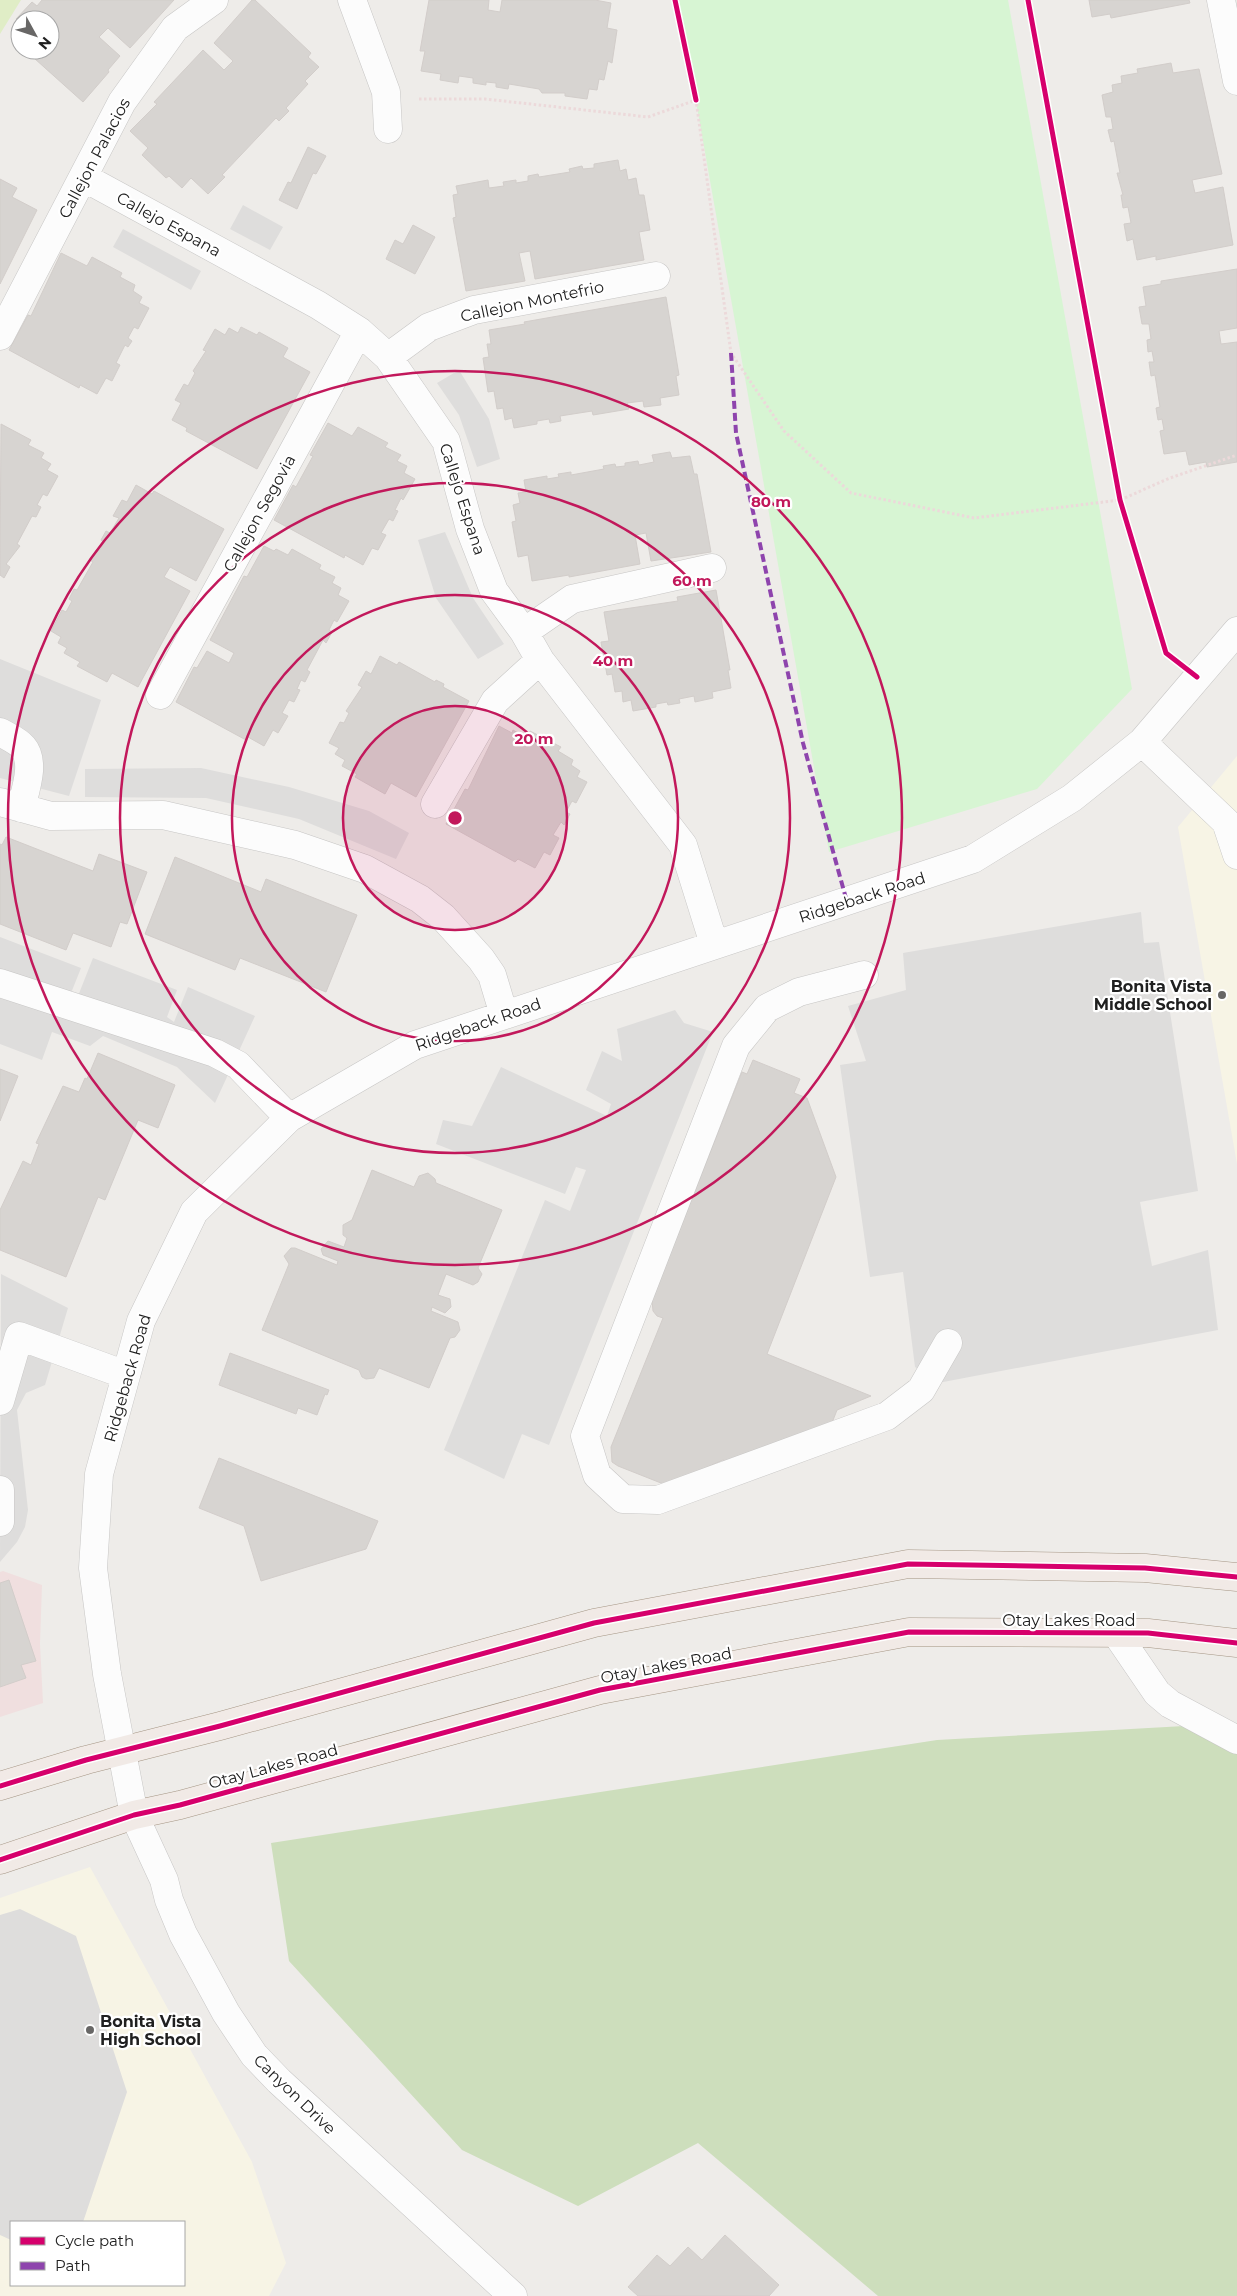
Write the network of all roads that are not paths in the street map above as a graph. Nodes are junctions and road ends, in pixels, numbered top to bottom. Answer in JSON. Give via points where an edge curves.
{"nodes":[{"id":1,"x":214,"y":0,"type":"edge"},
{"id":2,"x":352,"y":0,"type":"edge"},
{"id":3,"x":1221,"y":0,"type":"edge"},
{"id":4,"x":1237,"y":80,"type":"edge"},
{"id":5,"x":388,"y":130,"type":"dead end"},
{"id":6,"x":83,"y":177,"type":"junction"},
{"id":7,"x":656,"y":276,"type":"dead end"},
{"id":8,"x":359,"y":331,"type":"junction"},
{"id":9,"x":0,"y":336,"type":"edge"},
{"id":10,"x":388,"y":357,"type":"junction"},
{"id":11,"x":712,"y":568,"type":"dead end"},
{"id":12,"x":1237,"y":631,"type":"edge"},
{"id":13,"x":524,"y":632,"type":"junction"},
{"id":14,"x":540,"y":660,"type":"junction"},
{"id":15,"x":160,"y":695,"type":"dead end"},
{"id":16,"x":0,"y":732,"type":"edge"},
{"id":17,"x":1142,"y":742,"type":"junction"},
{"id":18,"x":435,"y":804,"type":"dead end"},
{"id":19,"x":11,"y":805,"type":"edge"},
{"id":20,"x":1237,"y":856,"type":"edge"},
{"id":21,"x":714,"y":944,"type":"junction"},
{"id":22,"x":864,"y":976,"type":"dead end"},
{"id":23,"x":0,"y":983,"type":"edge"},
{"id":24,"x":504,"y":1015,"type":"junction"},
{"id":25,"x":289,"y":1118,"type":"junction"},
{"id":26,"x":10,"y":1331,"type":"edge"},
{"id":27,"x":948,"y":1343,"type":"dead end"},
{"id":28,"x":126,"y":1376,"type":"junction"},
{"id":29,"x":0,"y":1401,"type":"edge"},
{"id":30,"x":0,"y":1490,"type":"edge"},
{"id":31,"x":0,"y":1522,"type":"edge"},
{"id":32,"x":1237,"y":1577,"type":"edge"},
{"id":33,"x":1116,"y":1633,"type":"junction"},
{"id":34,"x":1237,"y":1643,"type":"edge"},
{"id":35,"x":1237,"y":1740,"type":"edge"},
{"id":36,"x":121,"y":1751,"type":"junction"},
{"id":37,"x":0,"y":1786,"type":"edge"},
{"id":38,"x":134,"y":1815,"type":"junction"},
{"id":39,"x":0,"y":1860,"type":"edge"},
{"id":40,"x":513,"y":2296,"type":"edge"}],
"edges":[{"from":1,"to":6,"type":"street","name":"Callejon Palacios","via":[[175,28],[122,102]]},
{"from":2,"to":5,"type":"street","via":[[386,92]]},
{"from":3,"to":4,"type":"street"},
{"from":6,"to":8,"type":"street","name":"Callejo Espana","via":[[318,305]]},
{"from":6,"to":9,"type":"street","name":"Callejon Palacios"},
{"from":7,"to":10,"type":"street","name":"Callejon Montefrio","via":[[474,310],[429,327]]},
{"from":8,"to":10,"type":"street","name":"Callejo Espana"},
{"from":8,"to":15,"type":"street","name":"Callejon Segovia"},
{"from":10,"to":13,"type":"street","name":"Callejo Espana","via":[[446,441],[470,529],[494,591]]},
{"from":11,"to":13,"type":"street","via":[[572,598]]},
{"from":12,"to":17,"type":"street","name":"Ridgeback Road"},
{"from":13,"to":14,"type":"street","name":"Callejo Espana"},
{"from":14,"to":18,"type":"street","via":[[495,701]]},
{"from":14,"to":21,"type":"street","name":"Callejo Espana","via":[[684,845]]},
{"from":16,"to":19,"type":"street","via":[[22,746],[28,756],[28,775]]},
{"from":17,"to":20,"type":"street","via":[[1226,822]]},
{"from":17,"to":21,"type":"street","name":"Ridgeback Road","via":[[1072,798],[973,859]]},
{"from":19,"to":24,"type":"street","via":[[52,816],[163,816],[295,844],[365,869],[420,899],[443,917],[492,975]]},
{"from":21,"to":24,"type":"street","name":"Ridgeback Road"},
{"from":22,"to":27,"type":"street","via":[[799,992],[767,1008],[736,1046],[584,1436],[597,1475],[623,1500],[658,1500],[887,1416],[921,1390]]},
{"from":23,"to":25,"type":"street","via":[[215,1053],[238,1065]]},
{"from":24,"to":25,"type":"street","name":"Ridgeback Road","via":[[415,1044]]},
{"from":25,"to":28,"type":"street","name":"Ridgeback Road","via":[[194,1212],[141,1321]]},
{"from":26,"to":28,"type":"street"},
{"from":26,"to":29,"type":"street"},
{"from":28,"to":36,"type":"street","name":"Ridgeback Road","via":[[99,1474],[93,1568]]},
{"from":30,"to":31,"type":"street"},
{"from":32,"to":36,"type":"main road","via":[[1145,1568],[908,1564],[594,1623]]},
{"from":33,"to":34,"type":"main road","name":"Otay Lakes Road","via":[[1148,1633]]},
{"from":33,"to":35,"type":"street","via":[[1157,1693],[1170,1704]]},
{"from":33,"to":38,"type":"main road","name":"Otay Lakes Road","via":[[909,1632],[600,1690]]},
{"from":36,"to":37,"type":"main road"},
{"from":36,"to":38,"type":"street","name":"Ridgeback Road"},
{"from":38,"to":39,"type":"main road","name":"Otay Lakes Road"},
{"from":38,"to":40,"type":"street","name":"Canyon Drive","via":[[164,1880],[183,1934],[254,2055]]}]}
